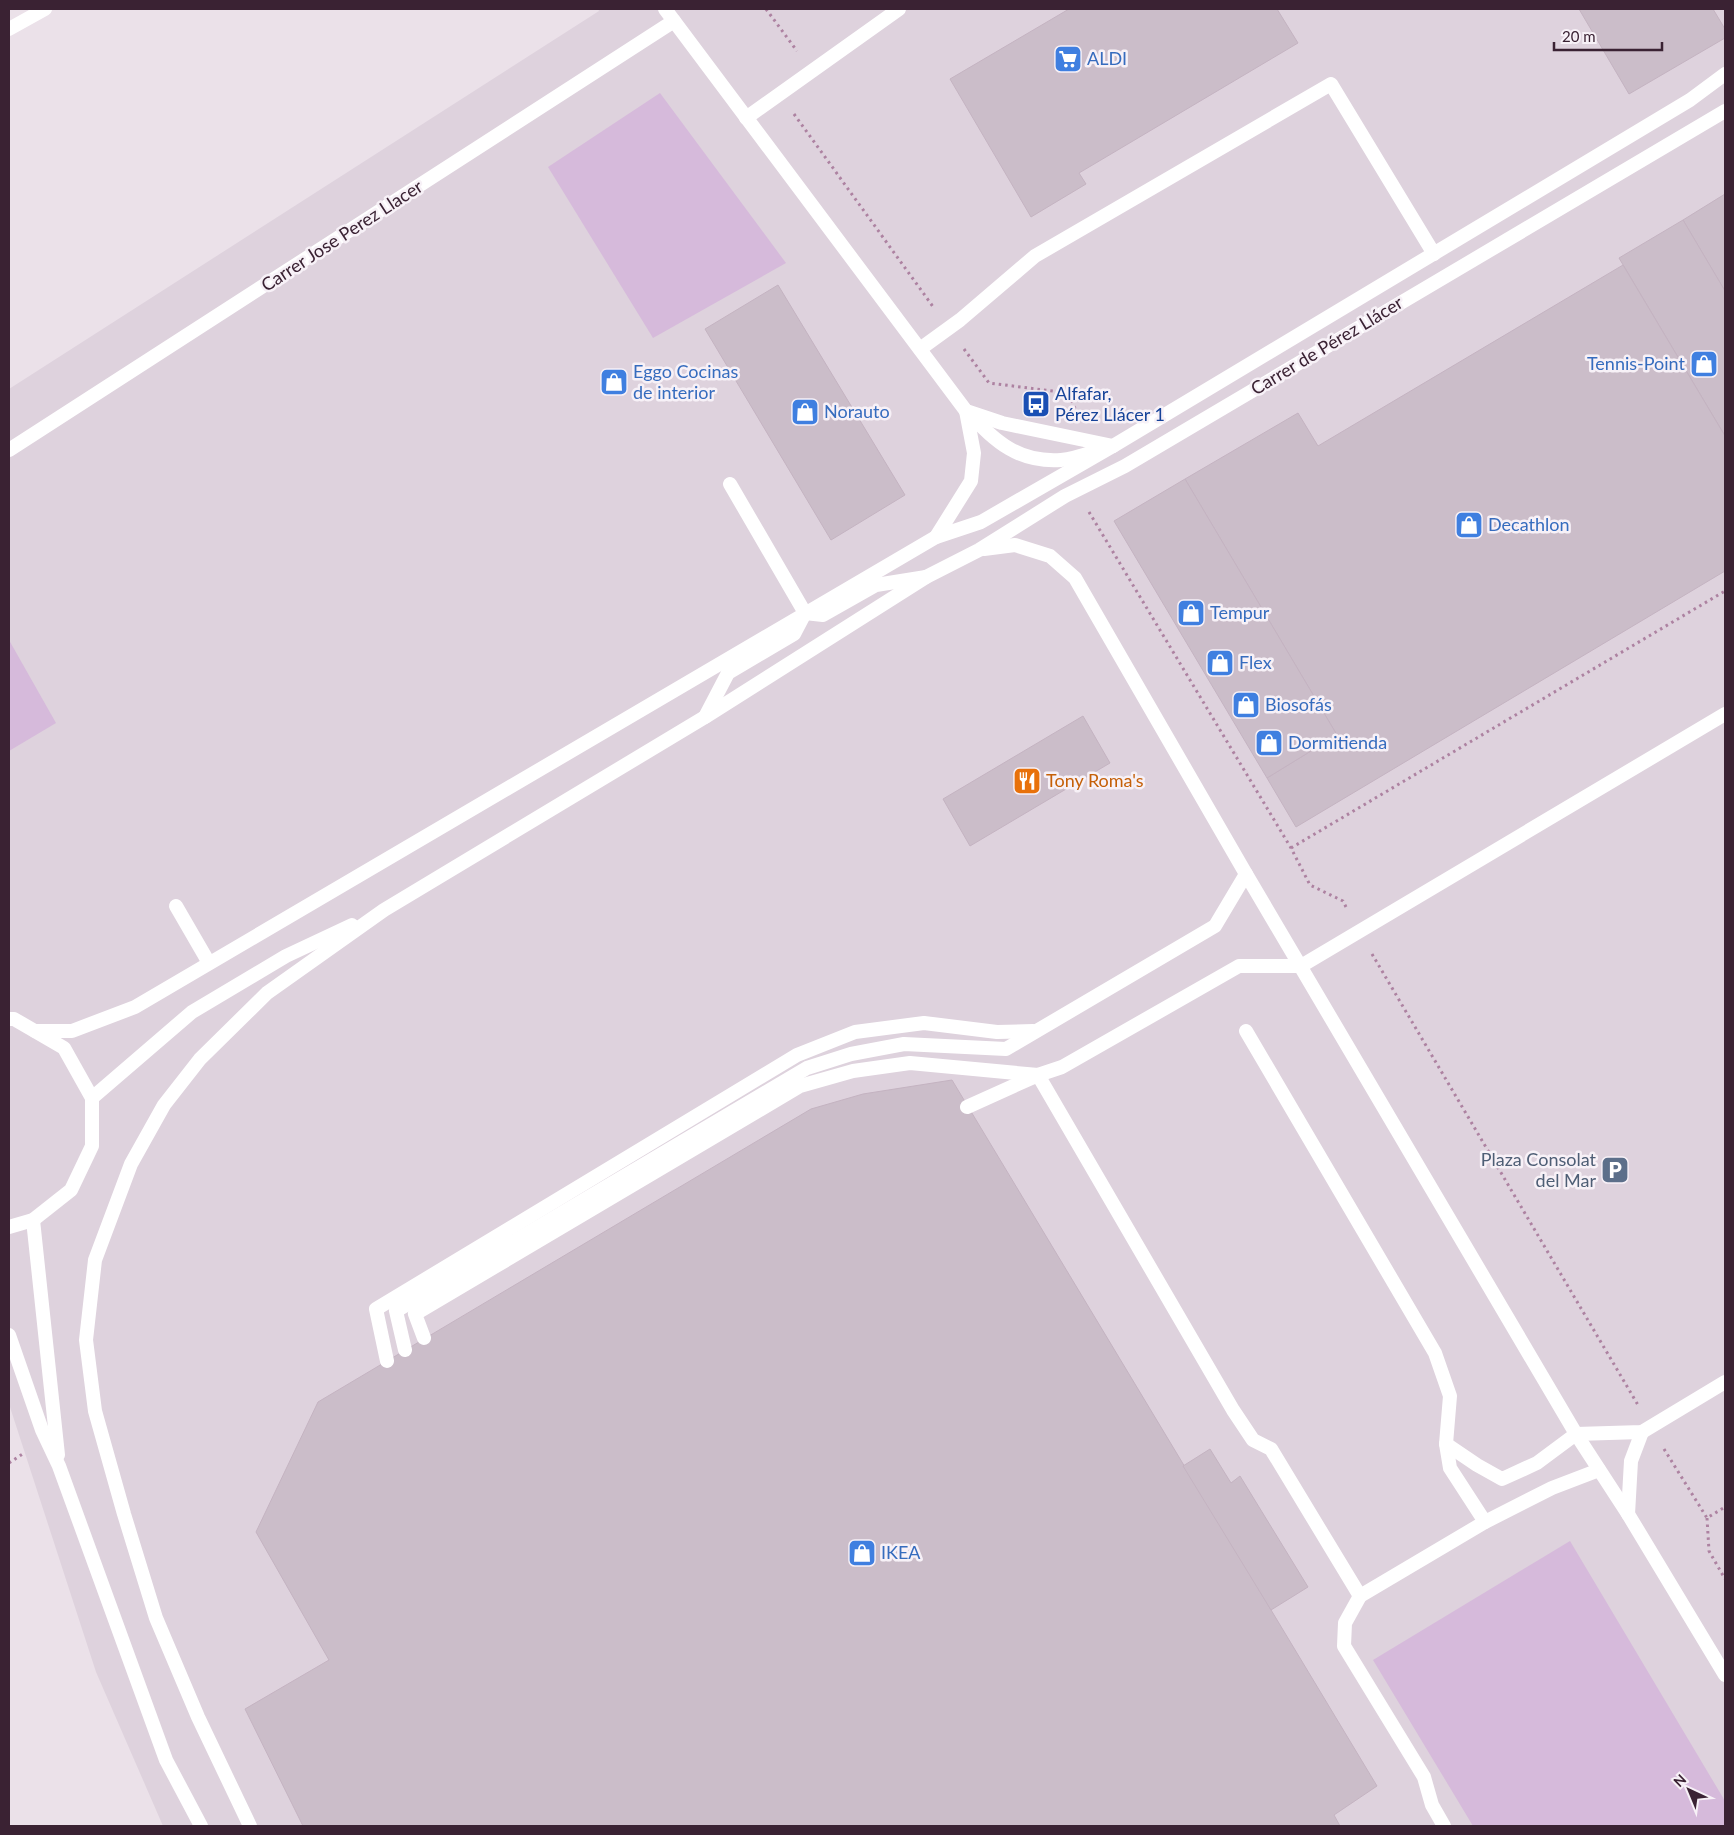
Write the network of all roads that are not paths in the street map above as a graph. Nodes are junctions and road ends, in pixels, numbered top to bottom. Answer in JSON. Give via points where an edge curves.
{"nodes":[{"id":1,"x":45,"y":9,"type":"edge"},
{"id":2,"x":665,"y":9,"type":"edge"},
{"id":3,"x":899,"y":9,"type":"edge"},
{"id":4,"x":674,"y":21,"type":"junction"},
{"id":5,"x":9,"y":29,"type":"edge"},
{"id":6,"x":1725,"y":74,"type":"edge"},
{"id":7,"x":1725,"y":111,"type":"edge"},
{"id":8,"x":746,"y":118,"type":"junction"},
{"id":9,"x":1434,"y":254,"type":"junction"},
{"id":10,"x":920,"y":349,"type":"junction"},
{"id":11,"x":966,"y":411,"type":"junction"},
{"id":12,"x":1113,"y":446,"type":"junction"},
{"id":13,"x":9,"y":450,"type":"edge"},
{"id":14,"x":730,"y":484,"type":"dead end"},
{"id":15,"x":936,"y":537,"type":"junction"},
{"id":16,"x":979,"y":550,"type":"junction"},
{"id":17,"x":926,"y":577,"type":"junction"},
{"id":18,"x":805,"y":613,"type":"junction"},
{"id":19,"x":1725,"y":714,"type":"edge"},
{"id":20,"x":705,"y":717,"type":"junction"},
{"id":21,"x":1246,"y":874,"type":"junction"},
{"id":22,"x":176,"y":906,"type":"dead end"},
{"id":23,"x":384,"y":910,"type":"junction"},
{"id":24,"x":208,"y":963,"type":"junction"},
{"id":25,"x":1301,"y":966,"type":"junction"},
{"id":26,"x":11,"y":1017,"type":"edge"},
{"id":27,"x":35,"y":1031,"type":"junction"},
{"id":28,"x":1036,"y":1031,"type":"junction"},
{"id":29,"x":1246,"y":1032,"type":"dead end"},
{"id":30,"x":1038,"y":1076,"type":"junction"},
{"id":31,"x":92,"y":1098,"type":"junction"},
{"id":32,"x":967,"y":1107,"type":"dead end"},
{"id":33,"x":33,"y":1220,"type":"junction"},
{"id":34,"x":9,"y":1227,"type":"edge"},
{"id":35,"x":9,"y":1335,"type":"edge"},
{"id":36,"x":424,"y":1338,"type":"dead end"},
{"id":37,"x":405,"y":1350,"type":"dead end"},
{"id":38,"x":387,"y":1361,"type":"dead end"},
{"id":39,"x":1725,"y":1382,"type":"edge"},
{"id":40,"x":1646,"y":1429,"type":"junction"},
{"id":41,"x":1576,"y":1434,"type":"junction"},
{"id":42,"x":1446,"y":1444,"type":"junction"},
{"id":43,"x":60,"y":1466,"type":"junction"},
{"id":44,"x":1599,"y":1470,"type":"junction"},
{"id":45,"x":1628,"y":1514,"type":"junction"},
{"id":46,"x":1485,"y":1522,"type":"junction"},
{"id":47,"x":1360,"y":1596,"type":"junction"},
{"id":48,"x":1725,"y":1675,"type":"edge"},
{"id":49,"x":201,"y":1826,"type":"edge"},
{"id":50,"x":250,"y":1826,"type":"edge"},
{"id":51,"x":1444,"y":1826,"type":"edge"}],
"edges":[{"from":1,"to":5,"type":"street"},
{"from":2,"to":4,"type":"street","name":"Carrer de Pérez Llácer"},
{"from":3,"to":8,"type":"street"},
{"from":4,"to":8,"type":"street","name":"Carrer de Pérez Llácer"},
{"from":4,"to":13,"type":"street","name":"Carrer Jose Perez Llacer"},
{"from":6,"to":9,"type":"street","name":"Carrer de Pérez Llácer","via":[[1690,100]]},
{"from":7,"to":16,"type":"street","name":"Carrer de Pérez Llácer","via":[[1133,460],[1065,496]]},
{"from":8,"to":10,"type":"street","name":"Carrer de Pérez Llácer"},
{"from":9,"to":10,"type":"street","via":[[1331,84],[1035,256],[960,320]]},
{"from":9,"to":12,"type":"street","name":"Carrer de Pérez Llácer"},
{"from":10,"to":11,"type":"street","name":"Carrer de Pérez Llácer"},
{"from":11,"to":12,"type":"street","via":[[1010,425]]},
{"from":11,"to":12,"type":"street","name":"Carrer de Pérez Llácer","via":[[1000,445],[1026,457],[1061,460]]},
{"from":11,"to":15,"type":"street","via":[[974,453],[971,481]]},
{"from":12,"to":15,"type":"street","via":[[981,522]]},
{"from":14,"to":18,"type":"street"},
{"from":15,"to":18,"type":"street"},
{"from":16,"to":17,"type":"street","name":"Carrer de Pérez Llácer"},
{"from":16,"to":21,"type":"street","via":[[1015,545],[1050,556],[1075,578]]},
{"from":17,"to":18,"type":"street","via":[[876,585],[823,615]]},
{"from":17,"to":20,"type":"street"},
{"from":18,"to":20,"type":"street","via":[[794,634],[728,673]]},
{"from":18,"to":24,"type":"street"},
{"from":19,"to":25,"type":"street"},
{"from":20,"to":23,"type":"street"},
{"from":21,"to":25,"type":"street"},
{"from":21,"to":28,"type":"street","via":[[1215,926]]},
{"from":22,"to":24,"type":"street"},
{"from":23,"to":31,"type":"street","via":[[286,956],[192,1012]]},
{"from":23,"to":50,"type":"street","via":[[267,993],[200,1059],[164,1105],[130,1164],[95,1260],[86,1340],[98,1420],[156,1618]]},
{"from":24,"to":27,"type":"street","via":[[135,1008],[72,1031]]},
{"from":25,"to":30,"type":"street","via":[[1239,966],[1062,1067]]},
{"from":25,"to":41,"type":"street"},
{"from":26,"to":27,"type":"street"},
{"from":27,"to":31,"type":"street","via":[[64,1048]]},
{"from":28,"to":37,"type":"street","via":[[1006,1049],[904,1044],[851,1054],[807,1068],[396,1311]]},
{"from":28,"to":38,"type":"street","via":[[997,1032],[924,1023],[855,1032],[797,1056],[376,1309]]},
{"from":29,"to":42,"type":"street","via":[[1435,1352],[1450,1396]]},
{"from":30,"to":32,"type":"street"},
{"from":30,"to":36,"type":"street","via":[[910,1063],[852,1071],[800,1086],[415,1314]]},
{"from":30,"to":47,"type":"street","via":[[1233,1410],[1252,1440],[1271,1449]]},
{"from":31,"to":33,"type":"street","via":[[92,1146],[71,1190]]},
{"from":33,"to":34,"type":"street"},
{"from":33,"to":43,"type":"street"},
{"from":35,"to":43,"type":"street","via":[[42,1430]]},
{"from":39,"to":40,"type":"street"},
{"from":40,"to":41,"type":"street"},
{"from":40,"to":45,"type":"street","via":[[1631,1462]]},
{"from":41,"to":42,"type":"street","via":[[1536,1463],[1502,1479]]},
{"from":41,"to":44,"type":"street"},
{"from":42,"to":46,"type":"street","via":[[1450,1468]]},
{"from":43,"to":49,"type":"street","via":[[166,1760]]},
{"from":44,"to":45,"type":"street"},
{"from":44,"to":46,"type":"street","via":[[1552,1488]]},
{"from":45,"to":48,"type":"street"},
{"from":46,"to":47,"type":"street"},
{"from":47,"to":51,"type":"street","via":[[1345,1623],[1344,1646],[1424,1777],[1432,1805]]}]}
